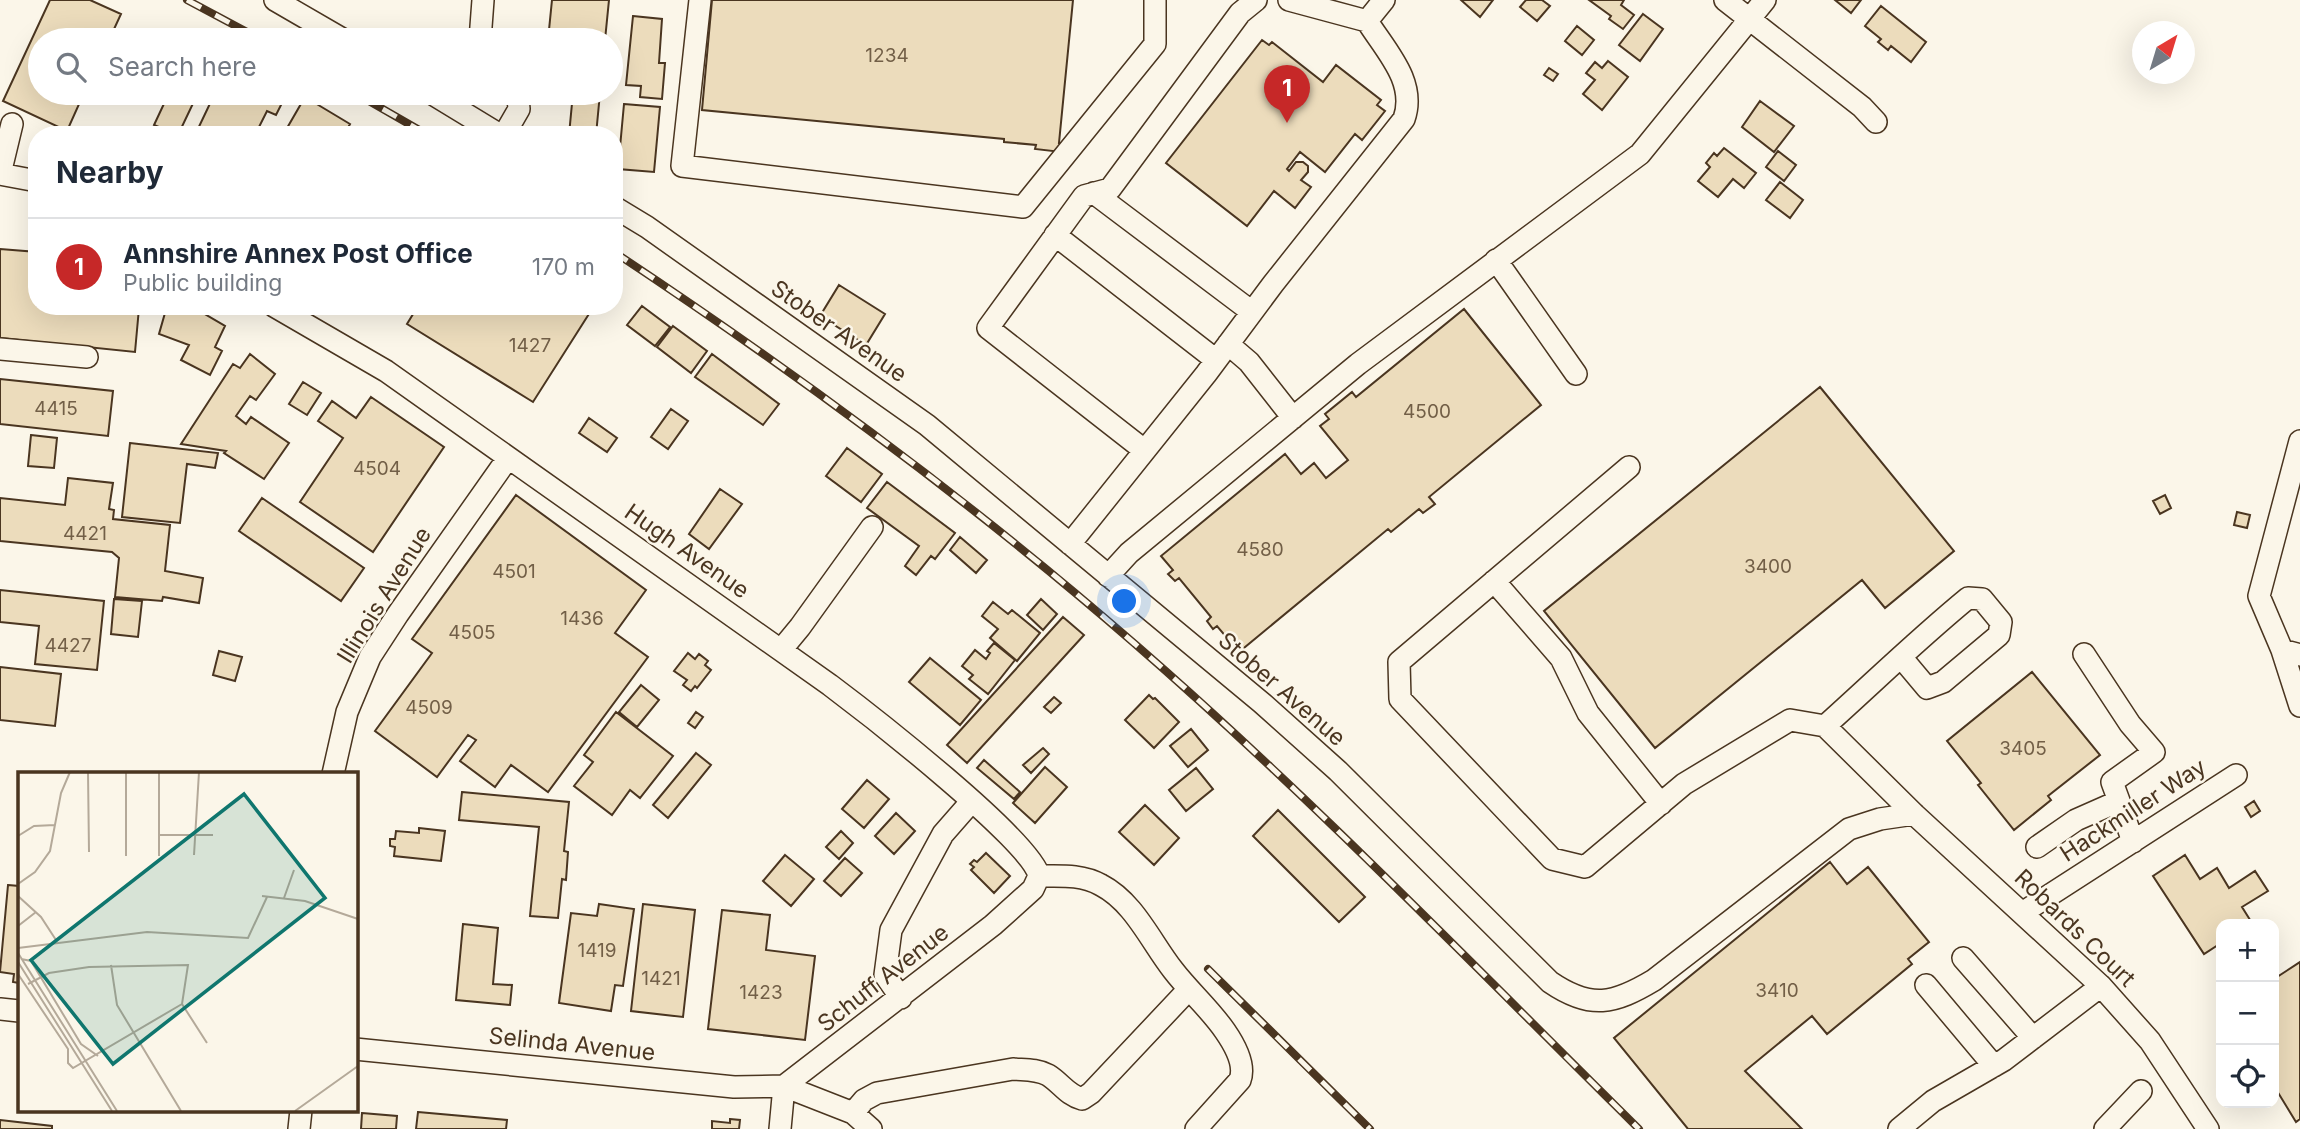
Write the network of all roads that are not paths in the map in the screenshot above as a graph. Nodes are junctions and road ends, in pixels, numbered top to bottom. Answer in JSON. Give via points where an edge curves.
{"nodes":[{"id":1,"x":275,"y":0,"type":"edge"},
{"id":2,"x":484,"y":0,"type":"edge"},
{"id":3,"x":700,"y":0,"type":"edge"},
{"id":4,"x":1155,"y":0,"type":"edge"},
{"id":5,"x":1256,"y":0,"type":"edge"},
{"id":6,"x":1289,"y":0,"type":"edge"},
{"id":7,"x":1384,"y":0,"type":"edge"},
{"id":8,"x":1725,"y":0,"type":"edge"},
{"id":9,"x":1765,"y":0,"type":"edge"},
{"id":10,"x":1750,"y":19,"type":"junction"},
{"id":11,"x":1367,"y":21,"type":"junction"},
{"id":12,"x":323,"y":28,"type":"edge"},
{"id":13,"x":481,"y":28,"type":"edge"},
{"id":14,"x":469,"y":105,"type":"edge"},
{"id":15,"x":519,"y":105,"type":"edge"},
{"id":16,"x":1877,"y":122,"type":"dead end"},
{"id":17,"x":12,"y":124,"type":"dead end"},
{"id":18,"x":492,"y":126,"type":"edge"},
{"id":19,"x":508,"y":126,"type":"edge"},
{"id":20,"x":0,"y":174,"type":"edge"},
{"id":21,"x":28,"y":179,"type":"edge"},
{"id":22,"x":1094,"y":193,"type":"junction"},
{"id":23,"x":623,"y":212,"type":"edge"},
{"id":24,"x":1055,"y":235,"type":"junction"},
{"id":25,"x":1496,"y":261,"type":"junction"},
{"id":26,"x":1252,"y":312,"type":"junction"},
{"id":27,"x":289,"y":315,"type":"edge"},
{"id":28,"x":0,"y":349,"type":"edge"},
{"id":29,"x":1222,"y":352,"type":"junction"},
{"id":30,"x":87,"y":357,"type":"dead end"},
{"id":31,"x":1576,"y":374,"type":"dead end"},
{"id":32,"x":1293,"y":418,"type":"junction"},
{"id":33,"x":2300,"y":441,"type":"edge"},
{"id":34,"x":1144,"y":450,"type":"junction"},
{"id":35,"x":508,"y":458,"type":"junction"},
{"id":36,"x":1629,"y":467,"type":"dead end"},
{"id":37,"x":872,"y":527,"type":"dead end"},
{"id":38,"x":1070,"y":544,"type":"junction"},
{"id":39,"x":1108,"y":576,"type":"junction"},
{"id":40,"x":1494,"y":581,"type":"junction"},
{"id":41,"x":781,"y":650,"type":"junction"},
{"id":42,"x":2291,"y":653,"type":"edge"},
{"id":43,"x":2084,"y":654,"type":"dead end"},
{"id":44,"x":1901,"y":657,"type":"junction"},
{"id":45,"x":2300,"y":706,"type":"edge"},
{"id":46,"x":1825,"y":726,"type":"junction"},
{"id":47,"x":333,"y":772,"type":"edge"},
{"id":48,"x":2236,"y":775,"type":"dead end"},
{"id":49,"x":2119,"y":801,"type":"junction"},
{"id":50,"x":971,"y":802,"type":"junction"},
{"id":51,"x":1661,"y":804,"type":"junction"},
{"id":52,"x":1914,"y":814,"type":"junction"},
{"id":53,"x":2133,"y":842,"type":"junction"},
{"id":54,"x":2037,"y":847,"type":"dead end"},
{"id":55,"x":1039,"y":876,"type":"junction"},
{"id":56,"x":2022,"y":913,"type":"junction"},
{"id":57,"x":1963,"y":958,"type":"dead end"},
{"id":58,"x":1926,"y":985,"type":"dead end"},
{"id":59,"x":2101,"y":986,"type":"junction"},
{"id":60,"x":1189,"y":989,"type":"junction"},
{"id":61,"x":901,"y":998,"type":"junction"},
{"id":62,"x":0,"y":1009,"type":"edge"},
{"id":63,"x":18,"y":1011,"type":"edge"},
{"id":64,"x":2033,"y":1038,"type":"junction"},
{"id":65,"x":357,"y":1049,"type":"edge"},
{"id":66,"x":1994,"y":1066,"type":"junction"},
{"id":67,"x":784,"y":1086,"type":"junction"},
{"id":68,"x":2141,"y":1091,"type":"dead end"},
{"id":69,"x":853,"y":1113,"type":"junction"},
{"id":70,"x":780,"y":1129,"type":"edge"},
{"id":71,"x":871,"y":1129,"type":"edge"},
{"id":72,"x":1196,"y":1129,"type":"edge"},
{"id":73,"x":1899,"y":1129,"type":"edge"},
{"id":74,"x":2105,"y":1129,"type":"edge"},
{"id":75,"x":2208,"y":1129,"type":"edge"}],
"edges":[{"from":1,"to":12,"type":"street"},
{"from":2,"to":13,"type":"street"},
{"from":3,"to":4,"type":"street","via":[[682,166],[1023,207],[1155,44]]},
{"from":5,"to":22,"type":"street","via":[[1240,13],[1110,189]]},
{"from":6,"to":11,"type":"street"},
{"from":7,"to":11,"type":"street"},
{"from":8,"to":10,"type":"street"},
{"from":9,"to":10,"type":"street"},
{"from":10,"to":16,"type":"street"},
{"from":10,"to":25,"type":"street","via":[[1640,154]]},
{"from":11,"to":26,"type":"street","via":[[1405,81],[1409,106]]},
{"from":14,"to":18,"type":"street"},
{"from":15,"to":19,"type":"street"},
{"from":17,"to":20,"type":"street"},
{"from":20,"to":21,"type":"street"},
{"from":22,"to":24,"type":"street","via":[[1084,196]]},
{"from":22,"to":26,"type":"street"},
{"from":23,"to":38,"type":"street","name":"Stober Avenue","via":[[927,425]]},
{"from":24,"to":29,"type":"street"},
{"from":24,"to":34,"type":"street","via":[[988,328]]},
{"from":25,"to":31,"type":"street"},
{"from":25,"to":32,"type":"street"},
{"from":26,"to":29,"type":"street"},
{"from":27,"to":35,"type":"street","name":"Hugh Avenue","via":[[386,372]]},
{"from":28,"to":30,"type":"street"},
{"from":29,"to":32,"type":"street","via":[[1249,362]]},
{"from":29,"to":34,"type":"street"},
{"from":32,"to":39,"type":"street","via":[[1129,553]]},
{"from":33,"to":42,"type":"street","via":[[2259,596]]},
{"from":34,"to":38,"type":"street"},
{"from":35,"to":41,"type":"street","name":"Hugh Avenue"},
{"from":35,"to":47,"type":"street","name":"Illinois Avenue","via":[[370,657],[347,712]]},
{"from":36,"to":40,"type":"street"},
{"from":37,"to":41,"type":"street"},
{"from":38,"to":39,"type":"street","name":"Stober Avenue"},
{"from":39,"to":52,"type":"street","name":"Stober Avenue","via":[[1338,771],[1550,982],[1568,994],[1611,1002],[1630,994],[1849,829]]},
{"from":40,"to":51,"type":"street","via":[[1561,657],[1588,713]]},
{"from":40,"to":51,"type":"street","via":[[1399,662],[1400,699],[1552,859],[1585,867]]},
{"from":41,"to":50,"type":"street","name":"Hugh Avenue","via":[[879,722]]},
{"from":42,"to":45,"type":"street"},
{"from":43,"to":49,"type":"street","via":[[2154,752],[2112,782]]},
{"from":44,"to":44,"type":"street","via":[[1927,688],[1943,682],[1999,635],[2001,622],[1982,599],[1968,598]]},
{"from":44,"to":46,"type":"street"},
{"from":46,"to":51,"type":"street","via":[[1790,720],[1684,784]]},
{"from":46,"to":52,"type":"street","name":"Robards Court"},
{"from":48,"to":53,"type":"street","name":"Hackmiller Way"},
{"from":49,"to":53,"type":"street"},
{"from":49,"to":54,"type":"street","via":[[2076,820]]},
{"from":50,"to":55,"type":"street","name":"Hugh Avenue","via":[[1031,858]]},
{"from":50,"to":61,"type":"street","via":[[943,834],[891,930],[885,975]]},
{"from":52,"to":56,"type":"street","name":"Robards Court"},
{"from":53,"to":56,"type":"street","name":"Hackmiller Way"},
{"from":55,"to":60,"type":"street","via":[[1075,876],[1101,885],[1125,903]]},
{"from":55,"to":61,"type":"street","name":"Schuff Avenue","via":[[1033,889],[993,925]]},
{"from":56,"to":59,"type":"street","name":"Robards Court"},
{"from":57,"to":64,"type":"street"},
{"from":58,"to":66,"type":"street"},
{"from":59,"to":64,"type":"street"},
{"from":59,"to":75,"type":"street","name":"Robards Court","via":[[2150,1041]]},
{"from":60,"to":69,"type":"street","via":[[1082,1099],[1071,1096],[1048,1076],[1013,1069],[877,1093]]},
{"from":60,"to":72,"type":"street","via":[[1225,1030],[1243,1071]]},
{"from":61,"to":67,"type":"street","name":"Schuff Avenue"},
{"from":62,"to":63,"type":"street"},
{"from":64,"to":66,"type":"street"},
{"from":65,"to":67,"type":"street","name":"Selinda Avenue","via":[[734,1087]]},
{"from":66,"to":73,"type":"street","via":[[1933,1101]]},
{"from":67,"to":69,"type":"street"},
{"from":67,"to":70,"type":"street"},
{"from":68,"to":74,"type":"street"},
{"from":69,"to":71,"type":"street"}]}
